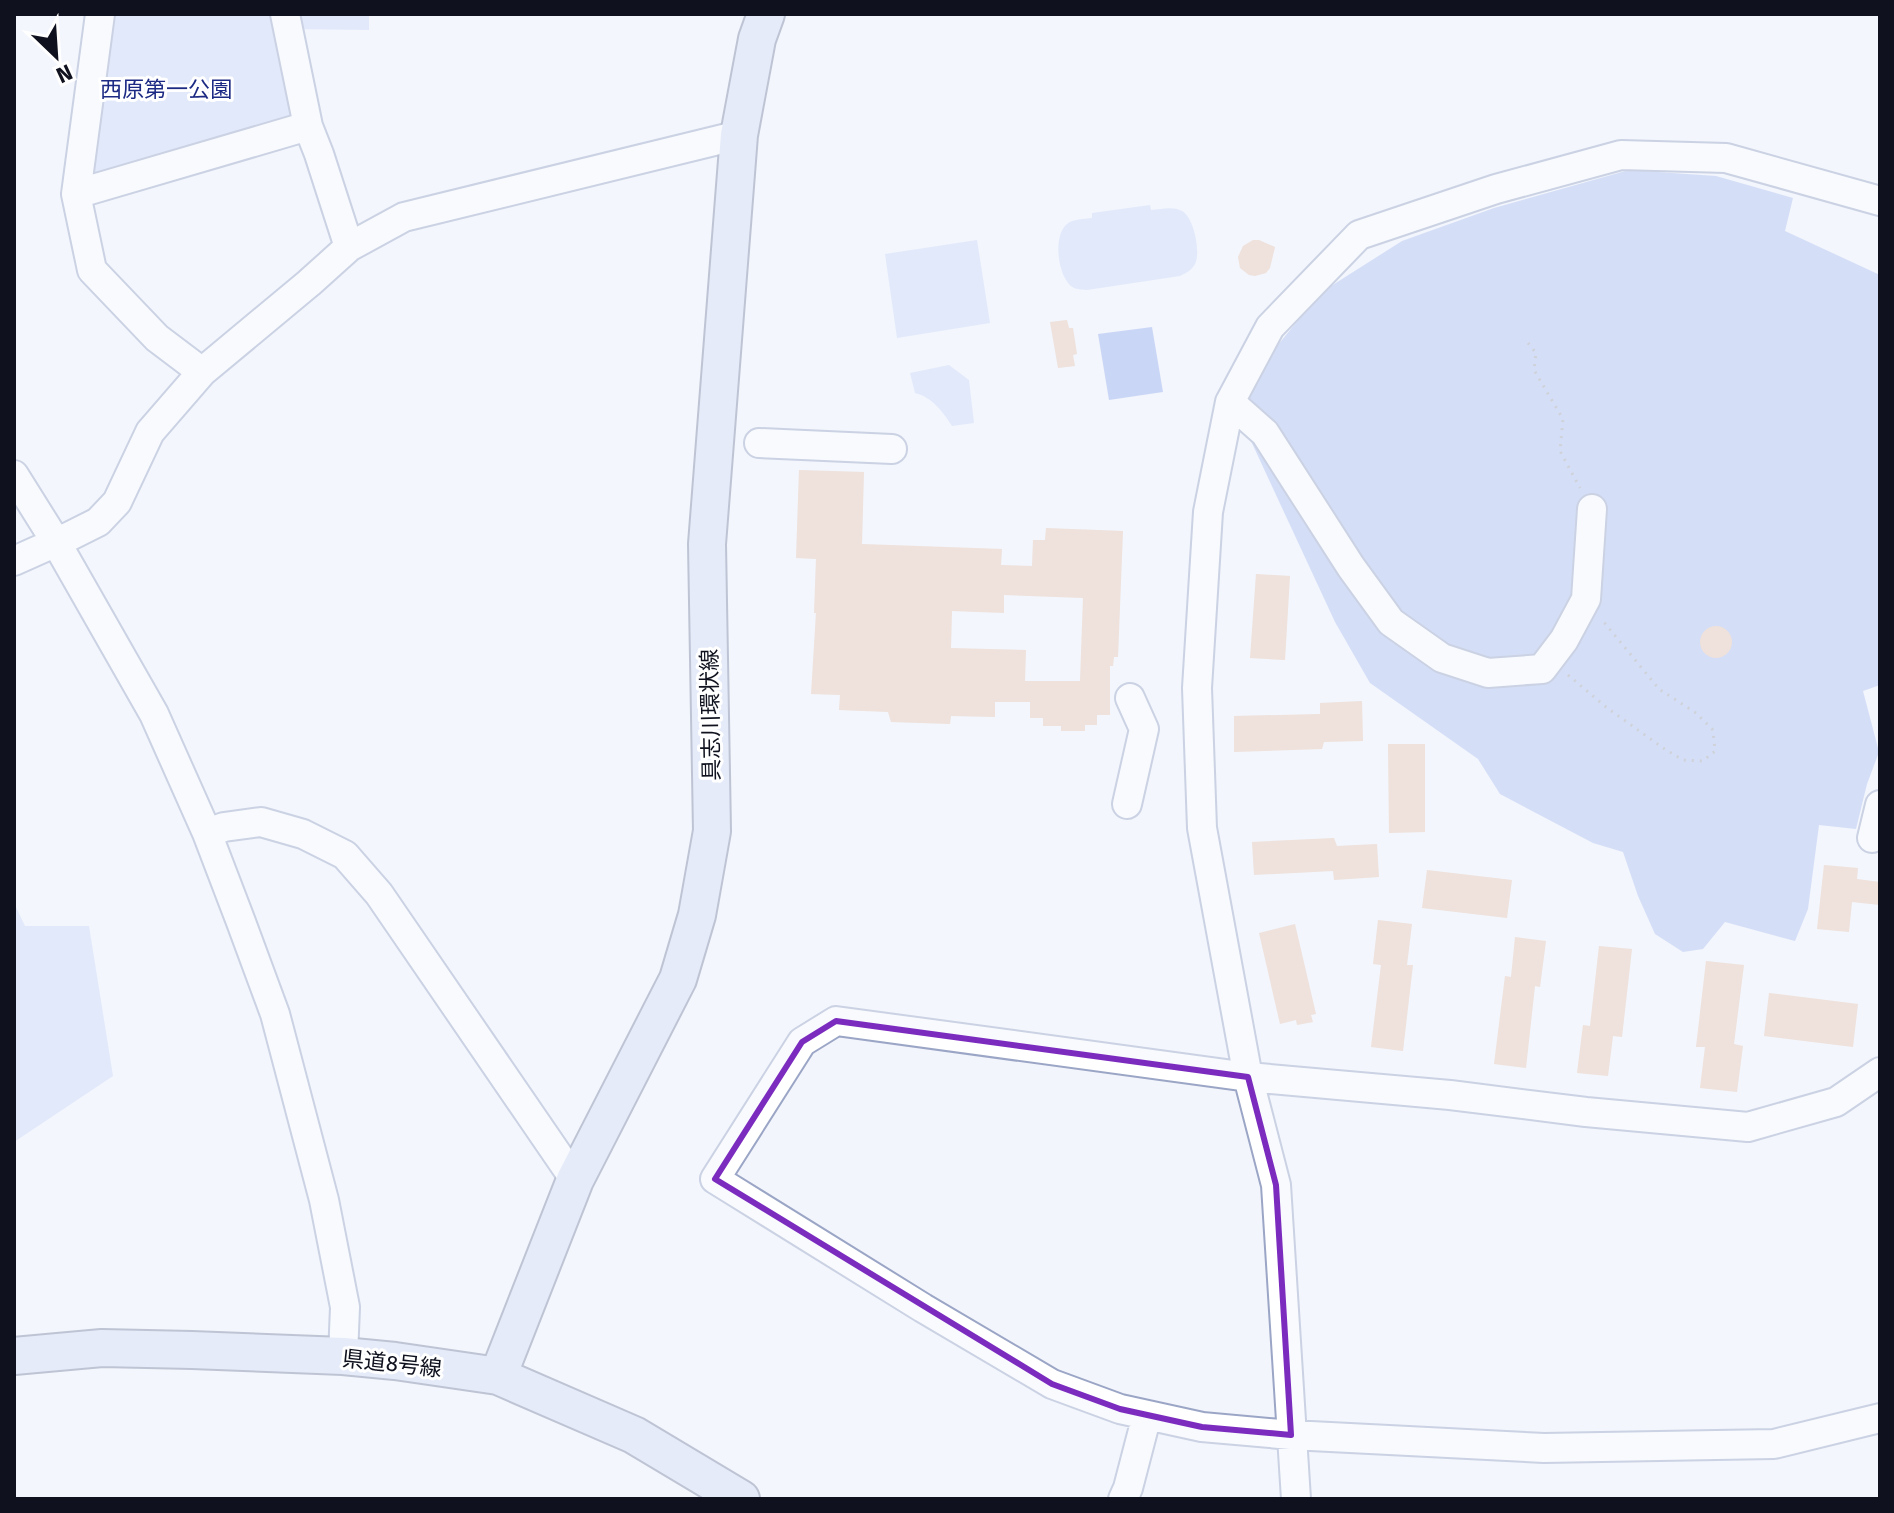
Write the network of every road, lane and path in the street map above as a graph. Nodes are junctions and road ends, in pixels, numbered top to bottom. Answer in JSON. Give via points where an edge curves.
{"nodes":[{"id":1,"x":100,"y":14,"type":"edge"},
{"id":2,"x":285,"y":14,"type":"edge"},
{"id":3,"x":766,"y":14,"type":"edge"},
{"id":4,"x":308,"y":126,"type":"junction"},
{"id":5,"x":739,"y":135,"type":"junction"},
{"id":6,"x":76,"y":194,"type":"junction"},
{"id":7,"x":1880,"y":201,"type":"edge"},
{"id":8,"x":349,"y":247,"type":"junction"},
{"id":9,"x":1528,"y":343,"type":"dead end"},
{"id":10,"x":202,"y":372,"type":"junction"},
{"id":11,"x":1230,"y":402,"type":"junction"},
{"id":12,"x":759,"y":443,"type":"dead end"},
{"id":13,"x":879,"y":456,"type":"dead end"},
{"id":14,"x":14,"y":475,"type":"edge"},
{"id":15,"x":1592,"y":509,"type":"joint"},
{"id":16,"x":56,"y":542,"type":"junction"},
{"id":17,"x":14,"y":561,"type":"edge"},
{"id":18,"x":1586,"y":599,"type":"junction"},
{"id":19,"x":1550,"y":660,"type":"junction"},
{"id":20,"x":1130,"y":698,"type":"dead end"},
{"id":21,"x":1127,"y":804,"type":"dead end"},
{"id":22,"x":1880,"y":805,"type":"edge"},
{"id":23,"x":207,"y":833,"type":"junction"},
{"id":24,"x":1872,"y":838,"type":"dead end"},
{"id":25,"x":1880,"y":1072,"type":"edge"},
{"id":26,"x":1248,"y":1077,"type":"junction"},
{"id":27,"x":575,"y":1180,"type":"junction"},
{"id":28,"x":14,"y":1356,"type":"edge"},
{"id":29,"x":343,"y":1356,"type":"junction"},
{"id":30,"x":498,"y":1376,"type":"junction"},
{"id":31,"x":1147,"y":1415,"type":"junction"},
{"id":32,"x":1880,"y":1418,"type":"edge"},
{"id":33,"x":1291,"y":1435,"type":"junction"},
{"id":34,"x":741,"y":1499,"type":"edge"},
{"id":35,"x":1123,"y":1499,"type":"edge"},
{"id":36,"x":1296,"y":1499,"type":"edge"}],
"edges":[{"from":1,"to":6,"type":"street"},
{"from":2,"to":4,"type":"street"},
{"from":3,"to":5,"type":"main road","name":"具志川環状線"},
{"from":4,"to":6,"type":"street"},
{"from":4,"to":8,"type":"street"},
{"from":5,"to":8,"type":"street","via":[[404,217]]},
{"from":5,"to":27,"type":"main road","name":"具志川環状線","via":[[707,544],[712,831],[697,915],[678,979]]},
{"from":6,"to":10,"type":"street","via":[[92,270],[157,338]]},
{"from":7,"to":11,"type":"street","via":[[1726,158],[1621,155],[1496,189],[1359,235],[1270,327]]},
{"from":8,"to":10,"type":"street"},
{"from":9,"to":15,"type":"path","via":[[1536,353],[1534,370],[1563,419],[1560,451]]},
{"from":10,"to":16,"type":"street","via":[[150,432],[117,502],[98,522]]},
{"from":11,"to":19,"type":"street","via":[[1265,433],[1391,622],[1442,658],[1488,673],[1542,669]]},
{"from":11,"to":26,"type":"street","via":[[1208,512],[1197,688],[1202,828]]},
{"from":12,"to":13,"type":"street"},
{"from":14,"to":16,"type":"street"},
{"from":15,"to":18,"type":"street"},
{"from":16,"to":17,"type":"street"},
{"from":16,"to":23,"type":"street","via":[[154,714]]},
{"from":18,"to":19,"type":"street"},
{"from":18,"to":19,"type":"path","via":[[1659,689],[1713,730],[1715,751],[1703,761],[1683,760]]},
{"from":20,"to":21,"type":"street","via":[[1144,729]]},
{"from":22,"to":24,"type":"street"},
{"from":23,"to":27,"type":"street","via":[[261,822],[303,834],[345,855],[379,894]]},
{"from":23,"to":29,"type":"street","via":[[275,1014],[324,1200],[345,1307]]},
{"from":25,"to":26,"type":"street","via":[[1836,1102],[1748,1127]]},
{"from":26,"to":31,"type":"street","via":[[836,1021],[802,1042],[715,1179],[1052,1384]]},
{"from":26,"to":33,"type":"street","via":[[1276,1185]]},
{"from":27,"to":30,"type":"main road","name":"具志川環状線"},
{"from":28,"to":29,"type":"main road","name":"県道8号線","via":[[102,1348]]},
{"from":29,"to":30,"type":"main road","name":"県道8号線"},
{"from":30,"to":34,"type":"main road","name":"県道8号線","via":[[634,1435]]},
{"from":31,"to":33,"type":"street","via":[[1202,1427]]},
{"from":31,"to":35,"type":"street"},
{"from":32,"to":33,"type":"street","via":[[1774,1444],[1544,1448]]},
{"from":33,"to":36,"type":"street"}]}
